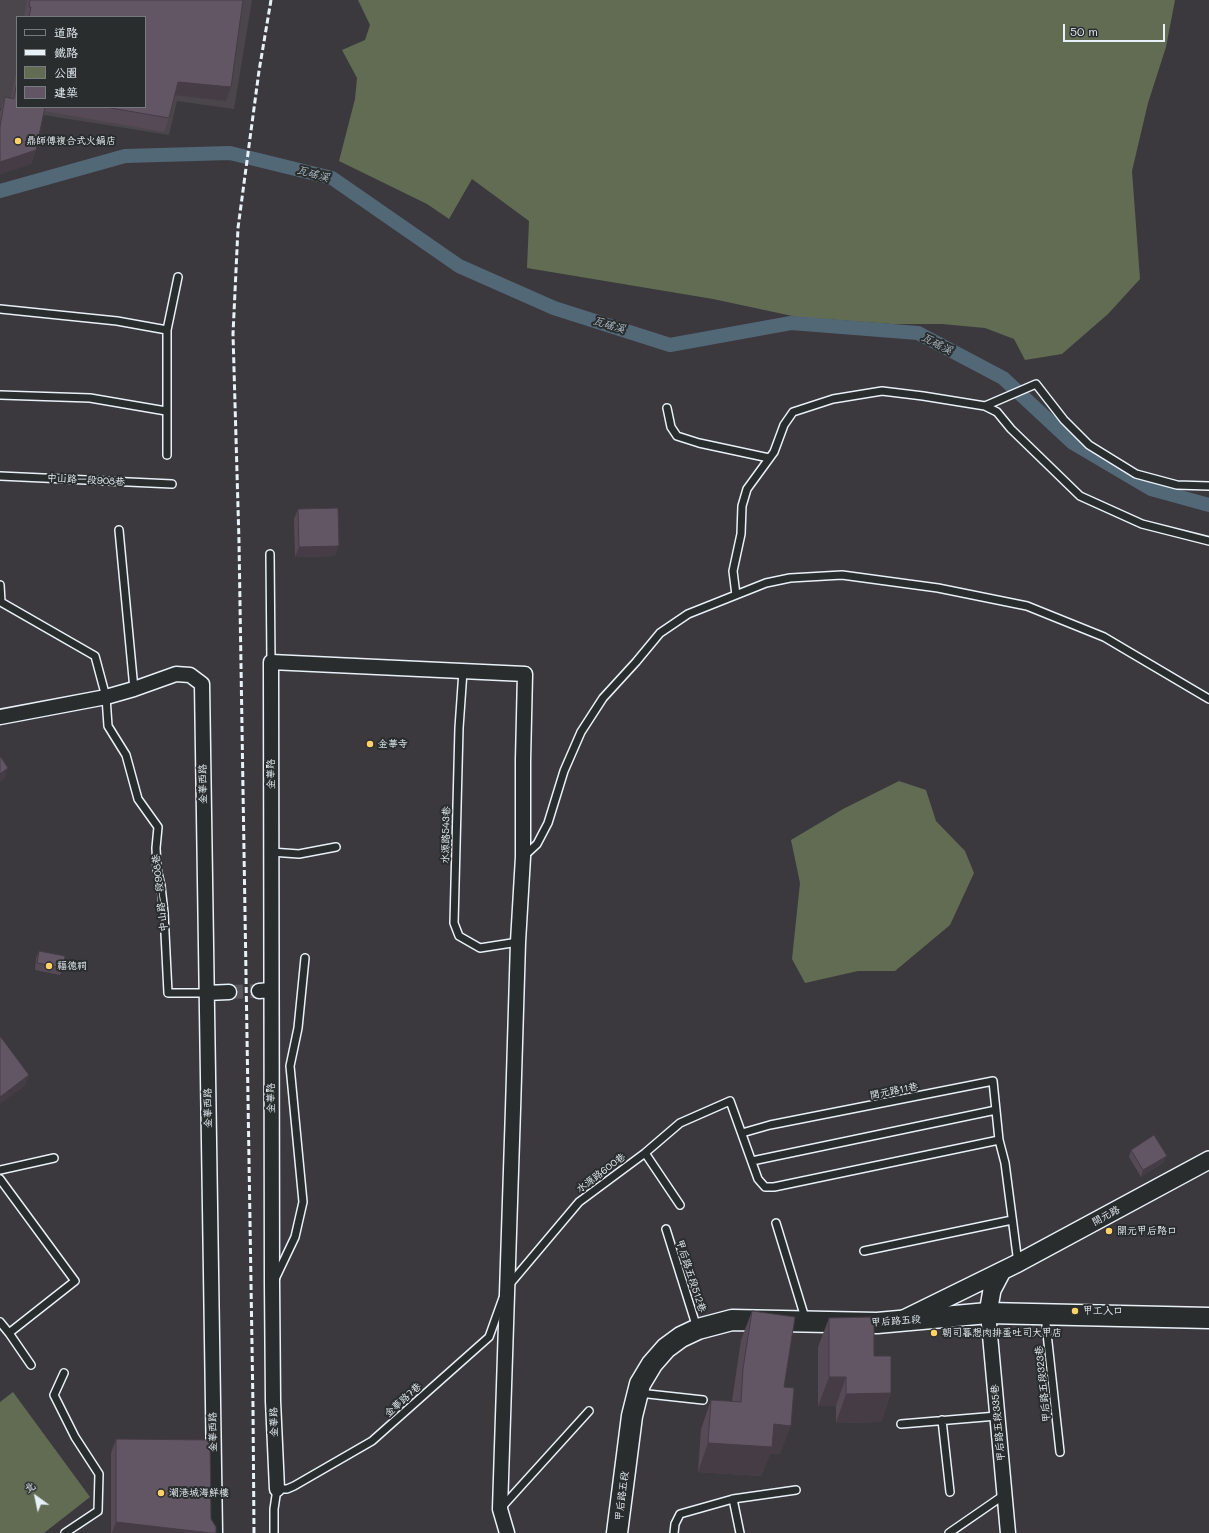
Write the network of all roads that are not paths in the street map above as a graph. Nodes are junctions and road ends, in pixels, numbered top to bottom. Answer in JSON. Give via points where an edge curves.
{"nodes":[{"id":1,"x":178,"y":277,"type":"dead end"},
{"id":2,"x":0,"y":309,"type":"edge"},
{"id":3,"x":167,"y":330,"type":"junction"},
{"id":4,"x":0,"y":395,"type":"edge"},
{"id":5,"x":986,"y":406,"type":"junction"},
{"id":6,"x":667,"y":408,"type":"dead end"},
{"id":7,"x":166,"y":411,"type":"junction"},
{"id":8,"x":167,"y":455,"type":"dead end"},
{"id":9,"x":769,"y":458,"type":"junction"},
{"id":10,"x":0,"y":476,"type":"edge"},
{"id":11,"x":172,"y":484,"type":"dead end"},
{"id":12,"x":1209,"y":486,"type":"edge"},
{"id":13,"x":119,"y":530,"type":"dead end"},
{"id":14,"x":1209,"y":541,"type":"edge"},
{"id":15,"x":270,"y":554,"type":"dead end"},
{"id":16,"x":0,"y":586,"type":"edge"},
{"id":17,"x":736,"y":594,"type":"junction"},
{"id":18,"x":271,"y":662,"type":"junction"},
{"id":19,"x":463,"y":671,"type":"junction"},
{"id":20,"x":134,"y":689,"type":"junction"},
{"id":21,"x":106,"y":697,"type":"junction"},
{"id":22,"x":1209,"y":699,"type":"edge"},
{"id":23,"x":0,"y":717,"type":"edge"},
{"id":24,"x":336,"y":847,"type":"dead end"},
{"id":25,"x":271,"y":852,"type":"junction"},
{"id":26,"x":523,"y":857,"type":"junction"},
{"id":27,"x":518,"y":942,"type":"junction"},
{"id":28,"x":305,"y":958,"type":"dead end"},
{"id":29,"x":230,"y":992,"type":"tunnel mouth"},
{"id":30,"x":206,"y":993,"type":"junction"},
{"id":31,"x":996,"y":1110,"type":"junction"},
{"id":32,"x":742,"y":1133,"type":"junction"},
{"id":33,"x":999,"y":1140,"type":"junction"},
{"id":34,"x":645,"y":1153,"type":"junction"},
{"id":35,"x":54,"y":1158,"type":"dead end"},
{"id":36,"x":1209,"y":1160,"type":"edge"},
{"id":37,"x":752,"y":1161,"type":"junction"},
{"id":38,"x":0,"y":1170,"type":"edge"},
{"id":39,"x":0,"y":1179,"type":"edge"},
{"id":40,"x":680,"y":1205,"type":"dead end"},
{"id":41,"x":1012,"y":1220,"type":"junction"},
{"id":42,"x":776,"y":1223,"type":"dead end"},
{"id":43,"x":666,"y":1229,"type":"dead end"},
{"id":44,"x":864,"y":1251,"type":"dead end"},
{"id":45,"x":1018,"y":1263,"type":"junction"},
{"id":46,"x":1002,"y":1271,"type":"junction"},
{"id":47,"x":272,"y":1284,"type":"junction"},
{"id":48,"x":506,"y":1288,"type":"junction"},
{"id":49,"x":988,"y":1313,"type":"junction"},
{"id":50,"x":1046,"y":1314,"type":"junction"},
{"id":51,"x":1209,"y":1318,"type":"edge"},
{"id":52,"x":0,"y":1322,"type":"edge"},
{"id":53,"x":806,"y":1322,"type":"junction"},
{"id":54,"x":898,"y":1322,"type":"junction"},
{"id":55,"x":698,"y":1329,"type":"junction"},
{"id":56,"x":9,"y":1333,"type":"junction"},
{"id":57,"x":31,"y":1365,"type":"dead end"},
{"id":58,"x":64,"y":1373,"type":"dead end"},
{"id":59,"x":638,"y":1393,"type":"junction"},
{"id":60,"x":703,"y":1400,"type":"dead end"},
{"id":61,"x":590,"y":1411,"type":"dead end"},
{"id":62,"x":997,"y":1416,"type":"junction"},
{"id":63,"x":942,"y":1420,"type":"junction"},
{"id":64,"x":901,"y":1424,"type":"dead end"},
{"id":65,"x":1060,"y":1452,"type":"dead end"},
{"id":66,"x":277,"y":1489,"type":"junction"},
{"id":67,"x":796,"y":1490,"type":"dead end"},
{"id":68,"x":950,"y":1492,"type":"dead end"},
{"id":69,"x":1004,"y":1495,"type":"junction"},
{"id":70,"x":733,"y":1499,"type":"junction"},
{"id":71,"x":500,"y":1509,"type":"junction"},
{"id":72,"x":65,"y":1533,"type":"edge"},
{"id":73,"x":215,"y":1533,"type":"edge"},
{"id":74,"x":274,"y":1533,"type":"edge"},
{"id":75,"x":507,"y":1533,"type":"edge"},
{"id":76,"x":617,"y":1533,"type":"edge"},
{"id":77,"x":674,"y":1533,"type":"edge"},
{"id":78,"x":740,"y":1533,"type":"edge"},
{"id":79,"x":949,"y":1533,"type":"edge"},
{"id":80,"x":1008,"y":1533,"type":"edge"}],
"edges":[{"from":1,"to":3,"type":"lane"},
{"from":2,"to":3,"type":"lane","via":[[117,321]]},
{"from":3,"to":7,"type":"lane"},
{"from":4,"to":7,"type":"lane","via":[[90,398]]},
{"from":5,"to":9,"type":"lane","via":[[882,391],[833,399],[793,412]]},
{"from":5,"to":12,"type":"lane","via":[[1036,384],[1064,420],[1089,444],[1136,474],[1176,485]]},
{"from":5,"to":14,"type":"lane","via":[[997,412],[1080,496],[1142,524]]},
{"from":6,"to":9,"type":"lane","via":[[671,428],[677,436]]},
{"from":7,"to":8,"type":"lane"},
{"from":9,"to":17,"type":"lane","via":[[747,489],[742,506],[741,534],[733,571]]},
{"from":10,"to":11,"type":"lane","name":"中山路一段908巷"},
{"from":13,"to":20,"type":"lane"},
{"from":15,"to":18,"type":"lane"},
{"from":16,"to":21,"type":"lane","name":"中山路一段908巷","via":[[1,602],[95,656]]},
{"from":17,"to":22,"type":"lane","via":[[766,583],[790,578],[842,575],[938,588],[1027,606],[1104,637]]},
{"from":17,"to":26,"type":"lane","via":[[688,614],[660,633],[603,698],[581,732],[564,771],[548,823],[537,844]]},
{"from":18,"to":19,"type":"street"},
{"from":18,"to":25,"type":"street","name":"金華路"},
{"from":19,"to":26,"type":"street","via":[[525,674]]},
{"from":19,"to":27,"type":"lane","name":"水源路543巷","via":[[454,923],[459,936],[480,948]]},
{"from":20,"to":21,"type":"street"},
{"from":20,"to":30,"type":"street","name":"金華西路","via":[[176,674],[190,675],[202,684]]},
{"from":21,"to":23,"type":"street"},
{"from":21,"to":30,"type":"lane","name":"中山路一段908巷","via":[[108,726],[126,755],[138,799],[158,827],[157,869],[164,913],[168,993]]},
{"from":24,"to":25,"type":"lane","via":[[300,854]]},
{"from":25,"to":47,"type":"street","name":"金華路","via":[[265,990]]},
{"from":26,"to":27,"type":"street"},
{"from":27,"to":48,"type":"street"},
{"from":28,"to":47,"type":"lane","via":[[298,1028],[290,1066],[303,1202],[295,1237]]},
{"from":29,"to":30,"type":"street"},
{"from":30,"to":73,"type":"street","name":"金華西路"},
{"from":31,"to":32,"type":"lane","name":"開元路11巷","via":[[992,1081],[770,1125]]},
{"from":31,"to":33,"type":"lane","name":"開元路11巷"},
{"from":31,"to":37,"type":"lane"},
{"from":32,"to":34,"type":"lane","name":"水源路600巷","via":[[730,1101],[680,1123]]},
{"from":32,"to":37,"type":"lane"},
{"from":33,"to":37,"type":"lane","via":[[774,1187],[765,1187],[758,1179]]},
{"from":33,"to":41,"type":"lane","name":"開元路11巷","via":[[1005,1163]]},
{"from":34,"to":40,"type":"lane"},
{"from":34,"to":48,"type":"lane","name":"水源路600巷","via":[[579,1202]]},
{"from":35,"to":38,"type":"lane"},
{"from":36,"to":45,"type":"street","name":"開元路"},
{"from":39,"to":56,"type":"lane","via":[[75,1281]]},
{"from":41,"to":44,"type":"lane"},
{"from":41,"to":45,"type":"lane","name":"開元路11巷"},
{"from":42,"to":53,"type":"lane"},
{"from":43,"to":55,"type":"lane","name":"甲后路五段512巷"},
{"from":45,"to":46,"type":"street","name":"開元路"},
{"from":46,"to":49,"type":"street","via":[[992,1290]]},
{"from":46,"to":54,"type":"street","name":"開元路"},
{"from":47,"to":66,"type":"street","name":"金華路"},
{"from":48,"to":66,"type":"lane","name":"金華路7巷","via":[[489,1336],[372,1441],[294,1486]]},
{"from":48,"to":71,"type":"street"},
{"from":49,"to":50,"type":"main road","name":"甲后路五段"},
{"from":49,"to":54,"type":"main road","name":"甲后路五段"},
{"from":49,"to":62,"type":"street","name":"甲后路五段335巷"},
{"from":50,"to":51,"type":"main road","name":"甲后路五段"},
{"from":50,"to":65,"type":"lane","name":"甲后路五段323巷"},
{"from":52,"to":56,"type":"lane"},
{"from":53,"to":54,"type":"main road","name":"甲后路五段"},
{"from":53,"to":55,"type":"main road","name":"甲后路五段","via":[[732,1320]]},
{"from":55,"to":59,"type":"main road","name":"甲后路五段","via":[[666,1348],[652,1364],[640,1384]]},
{"from":56,"to":57,"type":"lane"},
{"from":58,"to":72,"type":"lane","via":[[54,1395],[75,1437],[99,1474],[98,1511]]},
{"from":59,"to":60,"type":"lane"},
{"from":59,"to":76,"type":"main road","name":"甲后路五段","via":[[632,1416]]},
{"from":61,"to":71,"type":"lane"},
{"from":62,"to":63,"type":"lane"},
{"from":62,"to":69,"type":"street","name":"甲后路五段335巷"},
{"from":63,"to":64,"type":"lane"},
{"from":63,"to":68,"type":"lane"},
{"from":66,"to":74,"type":"lane","name":"金華路"},
{"from":67,"to":70,"type":"lane"},
{"from":69,"to":79,"type":"lane"},
{"from":69,"to":80,"type":"street","name":"甲后路五段335巷"},
{"from":70,"to":77,"type":"lane","via":[[680,1514],[674,1524]]},
{"from":70,"to":78,"type":"lane"},
{"from":71,"to":75,"type":"street"}]}
